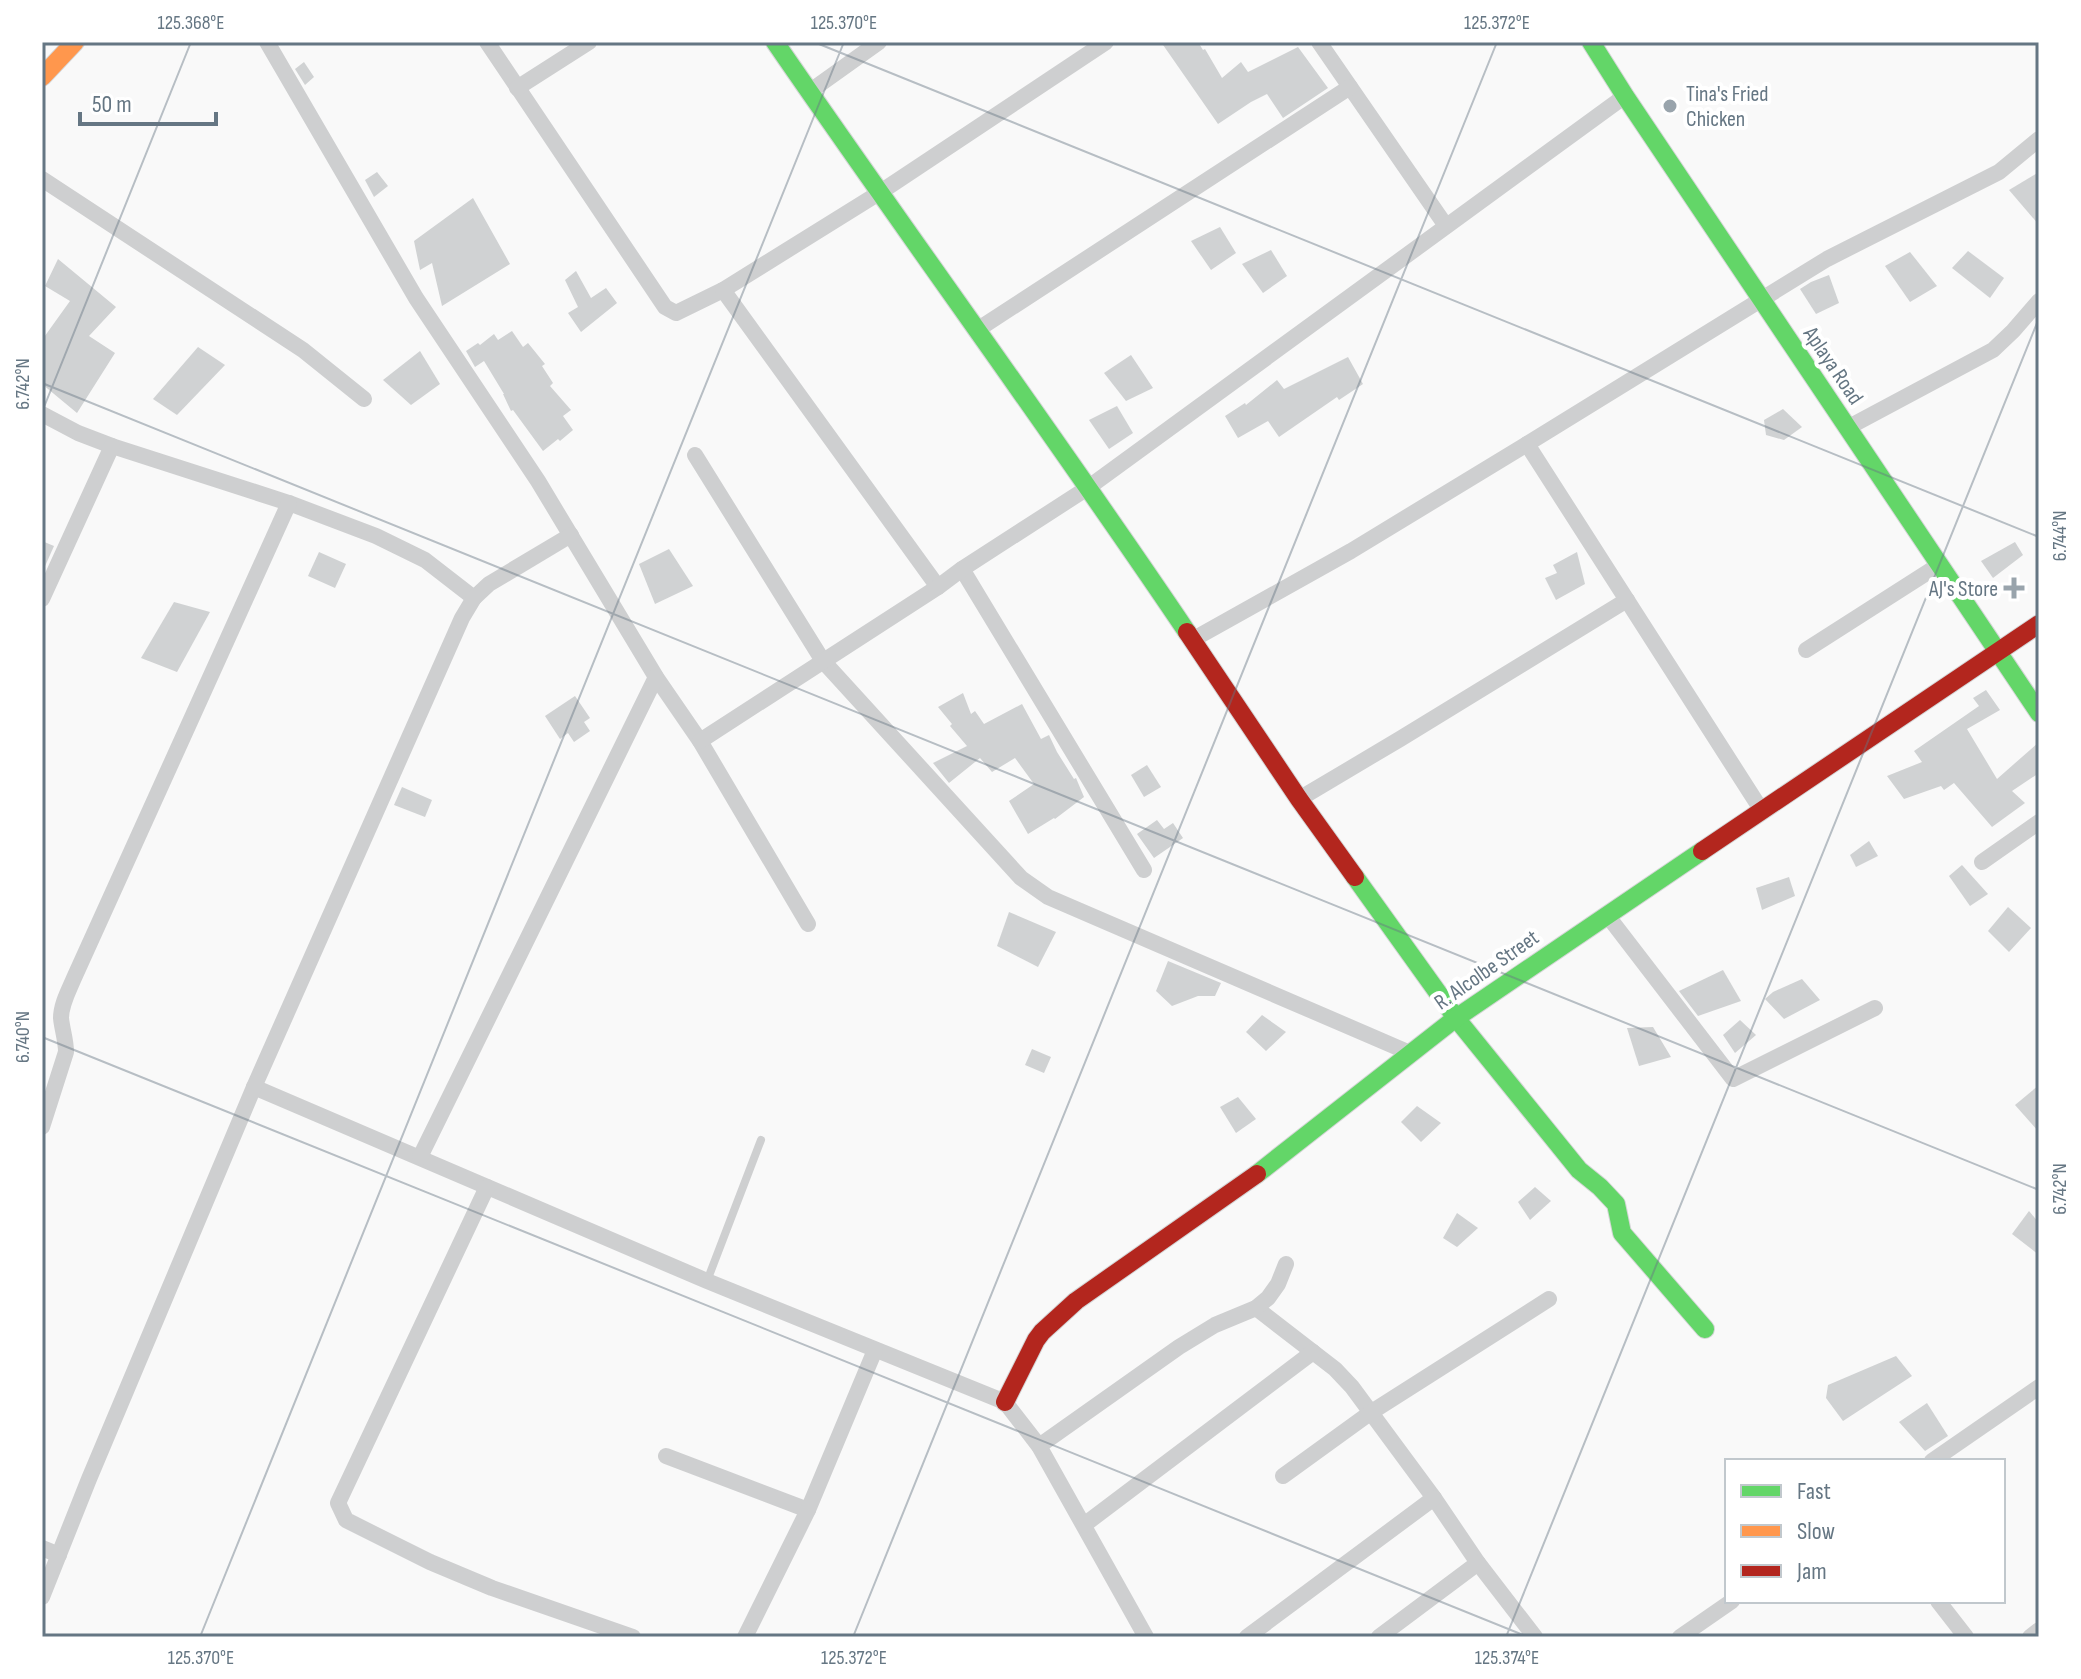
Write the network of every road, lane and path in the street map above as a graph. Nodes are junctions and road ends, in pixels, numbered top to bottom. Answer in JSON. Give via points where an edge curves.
{"nodes":[{"id":1,"x":75,"y":42,"type":"edge"},
{"id":2,"x":267,"y":42,"type":"edge"},
{"id":3,"x":487,"y":42,"type":"edge"},
{"id":4,"x":589,"y":42,"type":"edge"},
{"id":5,"x":775,"y":42,"type":"edge"},
{"id":6,"x":879,"y":42,"type":"edge"},
{"id":7,"x":1106,"y":42,"type":"edge"},
{"id":8,"x":1319,"y":42,"type":"edge"},
{"id":9,"x":1591,"y":42,"type":"edge"},
{"id":10,"x":42,"y":77,"type":"edge"},
{"id":11,"x":1350,"y":87,"type":"junction"},
{"id":12,"x":517,"y":88,"type":"junction"},
{"id":13,"x":809,"y":92,"type":"junction"},
{"id":14,"x":1625,"y":96,"type":"junction"},
{"id":15,"x":2039,"y":139,"type":"edge"},
{"id":16,"x":42,"y":179,"type":"edge"},
{"id":17,"x":879,"y":193,"type":"junction"},
{"id":18,"x":1446,"y":226,"type":"junction"},
{"id":19,"x":723,"y":290,"type":"junction"},
{"id":20,"x":1761,"y":298,"type":"junction"},
{"id":21,"x":2039,"y":301,"type":"edge"},
{"id":22,"x":977,"y":330,"type":"junction"},
{"id":23,"x":364,"y":399,"type":"dead end"},
{"id":24,"x":42,"y":414,"type":"edge"},
{"id":25,"x":1847,"y":428,"type":"junction"},
{"id":26,"x":1527,"y":444,"type":"junction"},
{"id":27,"x":112,"y":446,"type":"junction"},
{"id":28,"x":695,"y":455,"type":"dead end"},
{"id":29,"x":1089,"y":487,"type":"junction"},
{"id":30,"x":289,"y":503,"type":"junction"},
{"id":31,"x":571,"y":535,"type":"junction"},
{"id":32,"x":1939,"y":565,"type":"junction"},
{"id":33,"x":962,"y":569,"type":"junction"},
{"id":34,"x":938,"y":587,"type":"junction"},
{"id":35,"x":474,"y":598,"type":"junction"},
{"id":36,"x":42,"y":599,"type":"edge"},
{"id":37,"x":1627,"y":600,"type":"junction"},
{"id":38,"x":2039,"y":624,"type":"edge"},
{"id":39,"x":1192,"y":640,"type":"junction"},
{"id":40,"x":1806,"y":650,"type":"dead end"},
{"id":41,"x":1997,"y":651,"type":"junction"},
{"id":42,"x":823,"y":661,"type":"junction"},
{"id":43,"x":656,"y":677,"type":"junction"},
{"id":44,"x":2039,"y":713,"type":"edge"},
{"id":45,"x":700,"y":741,"type":"junction"},
{"id":46,"x":1299,"y":799,"type":"junction"},
{"id":47,"x":1762,"y":811,"type":"junction"},
{"id":48,"x":2039,"y":822,"type":"edge"},
{"id":49,"x":1982,"y":862,"type":"dead end"},
{"id":50,"x":1144,"y":870,"type":"dead end"},
{"id":51,"x":1607,"y":915,"type":"junction"},
{"id":52,"x":808,"y":924,"type":"dead end"},
{"id":53,"x":1875,"y":1008,"type":"dead end"},
{"id":54,"x":1456,"y":1018,"type":"junction"},
{"id":55,"x":1410,"y":1053,"type":"junction"},
{"id":56,"x":254,"y":1087,"type":"junction"},
{"id":57,"x":42,"y":1127,"type":"edge"},
{"id":58,"x":761,"y":1140,"type":"dead end"},
{"id":59,"x":420,"y":1157,"type":"junction"},
{"id":60,"x":487,"y":1187,"type":"junction"},
{"id":61,"x":1286,"y":1264,"type":"dead end"},
{"id":62,"x":707,"y":1281,"type":"junction"},
{"id":63,"x":1549,"y":1299,"type":"dead end"},
{"id":64,"x":1256,"y":1308,"type":"junction"},
{"id":65,"x":1705,"y":1329,"type":"dead end"},
{"id":66,"x":875,"y":1350,"type":"junction"},
{"id":67,"x":1313,"y":1352,"type":"junction"},
{"id":68,"x":2039,"y":1387,"type":"edge"},
{"id":69,"x":1005,"y":1402,"type":"junction"},
{"id":70,"x":1370,"y":1413,"type":"junction"},
{"id":71,"x":1039,"y":1446,"type":"junction"},
{"id":72,"x":666,"y":1456,"type":"dead end"},
{"id":73,"x":1935,"y":1459,"type":"edge"},
{"id":74,"x":1283,"y":1476,"type":"dead end"},
{"id":75,"x":1434,"y":1498,"type":"junction"},
{"id":76,"x":808,"y":1510,"type":"junction"},
{"id":77,"x":1084,"y":1525,"type":"junction"},
{"id":78,"x":42,"y":1548,"type":"edge"},
{"id":79,"x":59,"y":1555,"type":"junction"},
{"id":80,"x":1478,"y":1563,"type":"junction"},
{"id":81,"x":42,"y":1597,"type":"edge"},
{"id":82,"x":1729,"y":1603,"type":"edge"},
{"id":83,"x":1940,"y":1603,"type":"edge"},
{"id":84,"x":2039,"y":1630,"type":"edge"},
{"id":85,"x":633,"y":1637,"type":"edge"},
{"id":86,"x":745,"y":1637,"type":"edge"},
{"id":87,"x":1146,"y":1637,"type":"edge"},
{"id":88,"x":1247,"y":1637,"type":"edge"},
{"id":89,"x":1379,"y":1637,"type":"edge"},
{"id":90,"x":1535,"y":1637,"type":"edge"},
{"id":91,"x":1680,"y":1637,"type":"edge"},
{"id":92,"x":1966,"y":1637,"type":"edge"},
{"id":93,"x":2030,"y":1637,"type":"edge"}],
"edges":[{"from":1,"to":10,"type":"main road"},
{"from":2,"to":31,"type":"street","via":[[416,298]]},
{"from":3,"to":12,"type":"street"},
{"from":4,"to":12,"type":"street"},
{"from":5,"to":13,"type":"main road"},
{"from":6,"to":13,"type":"street"},
{"from":7,"to":17,"type":"street"},
{"from":8,"to":11,"type":"street"},
{"from":9,"to":14,"type":"main road","name":"Aplaya Road"},
{"from":11,"to":18,"type":"street"},
{"from":11,"to":22,"type":"street"},
{"from":12,"to":19,"type":"street","via":[[665,307],[676,313]]},
{"from":13,"to":17,"type":"main road"},
{"from":14,"to":18,"type":"street"},
{"from":14,"to":20,"type":"main road","name":"Aplaya Road"},
{"from":15,"to":20,"type":"street","via":[[1999,172]]},
{"from":16,"to":23,"type":"street","via":[[303,350]]},
{"from":17,"to":19,"type":"street"},
{"from":17,"to":22,"type":"main road"},
{"from":18,"to":29,"type":"street"},
{"from":19,"to":34,"type":"street"},
{"from":20,"to":25,"type":"main road","name":"Aplaya Road"},
{"from":20,"to":26,"type":"street"},
{"from":21,"to":25,"type":"street","via":[[1993,350]]},
{"from":22,"to":29,"type":"main road"},
{"from":24,"to":27,"type":"street"},
{"from":25,"to":32,"type":"main road","name":"Aplaya Road"},
{"from":26,"to":37,"type":"street"},
{"from":26,"to":39,"type":"street"},
{"from":27,"to":30,"type":"street"},
{"from":27,"to":36,"type":"street"},
{"from":28,"to":42,"type":"street"},
{"from":29,"to":33,"type":"street"},
{"from":29,"to":39,"type":"main road"},
{"from":30,"to":35,"type":"street","via":[[425,560]]},
{"from":30,"to":57,"type":"street","via":[[62,1008],[66,1052]]},
{"from":31,"to":35,"type":"street"},
{"from":31,"to":43,"type":"street"},
{"from":32,"to":40,"type":"street"},
{"from":32,"to":41,"type":"main road","name":"Aplaya Road"},
{"from":33,"to":34,"type":"street"},
{"from":33,"to":50,"type":"street"},
{"from":34,"to":42,"type":"street"},
{"from":35,"to":56,"type":"street"},
{"from":37,"to":46,"type":"street"},
{"from":37,"to":47,"type":"street"},
{"from":38,"to":41,"type":"main road","name":"R. Alcolbe Street"},
{"from":39,"to":46,"type":"main road"},
{"from":41,"to":44,"type":"main road","name":"Aplaya Road"},
{"from":41,"to":47,"type":"main road","name":"R. Alcolbe Street"},
{"from":42,"to":45,"type":"street"},
{"from":42,"to":55,"type":"street","via":[[1037,891]]},
{"from":43,"to":45,"type":"street"},
{"from":43,"to":59,"type":"street"},
{"from":45,"to":52,"type":"street"},
{"from":46,"to":54,"type":"main road"},
{"from":47,"to":51,"type":"main road","name":"R. Alcolbe Street"},
{"from":48,"to":49,"type":"street"},
{"from":51,"to":53,"type":"street","via":[[1733,1079]]},
{"from":51,"to":54,"type":"main road","name":"R. Alcolbe Street"},
{"from":54,"to":55,"type":"main road","name":"R. Alcolbe Street"},
{"from":54,"to":65,"type":"main road","via":[[1579,1170],[1616,1204],[1622,1233]]},
{"from":55,"to":69,"type":"main road","name":"R. Alcolbe Street","via":[[1239,1188],[1076,1301],[1036,1340]]},
{"from":56,"to":59,"type":"street"},
{"from":56,"to":79,"type":"street"},
{"from":58,"to":62,"type":"lane"},
{"from":59,"to":60,"type":"street"},
{"from":60,"to":62,"type":"street"},
{"from":60,"to":85,"type":"street","via":[[338,1503],[346,1520],[430,1562]]},
{"from":61,"to":64,"type":"street","via":[[1278,1284]]},
{"from":62,"to":66,"type":"street"},
{"from":63,"to":70,"type":"street"},
{"from":64,"to":67,"type":"street"},
{"from":64,"to":71,"type":"street","via":[[1179,1347]]},
{"from":66,"to":69,"type":"street"},
{"from":66,"to":76,"type":"street"},
{"from":67,"to":70,"type":"street","via":[[1352,1387]]},
{"from":67,"to":77,"type":"street"},
{"from":68,"to":73,"type":"street"},
{"from":69,"to":71,"type":"street"},
{"from":70,"to":74,"type":"street"},
{"from":70,"to":75,"type":"street"},
{"from":71,"to":77,"type":"street"},
{"from":72,"to":76,"type":"street"},
{"from":75,"to":80,"type":"street"},
{"from":75,"to":88,"type":"street"},
{"from":76,"to":86,"type":"street"},
{"from":77,"to":87,"type":"street"},
{"from":78,"to":79,"type":"street"},
{"from":79,"to":81,"type":"street"},
{"from":80,"to":89,"type":"street"},
{"from":80,"to":90,"type":"street"},
{"from":82,"to":91,"type":"street"},
{"from":83,"to":92,"type":"street"},
{"from":84,"to":93,"type":"street"}]}
